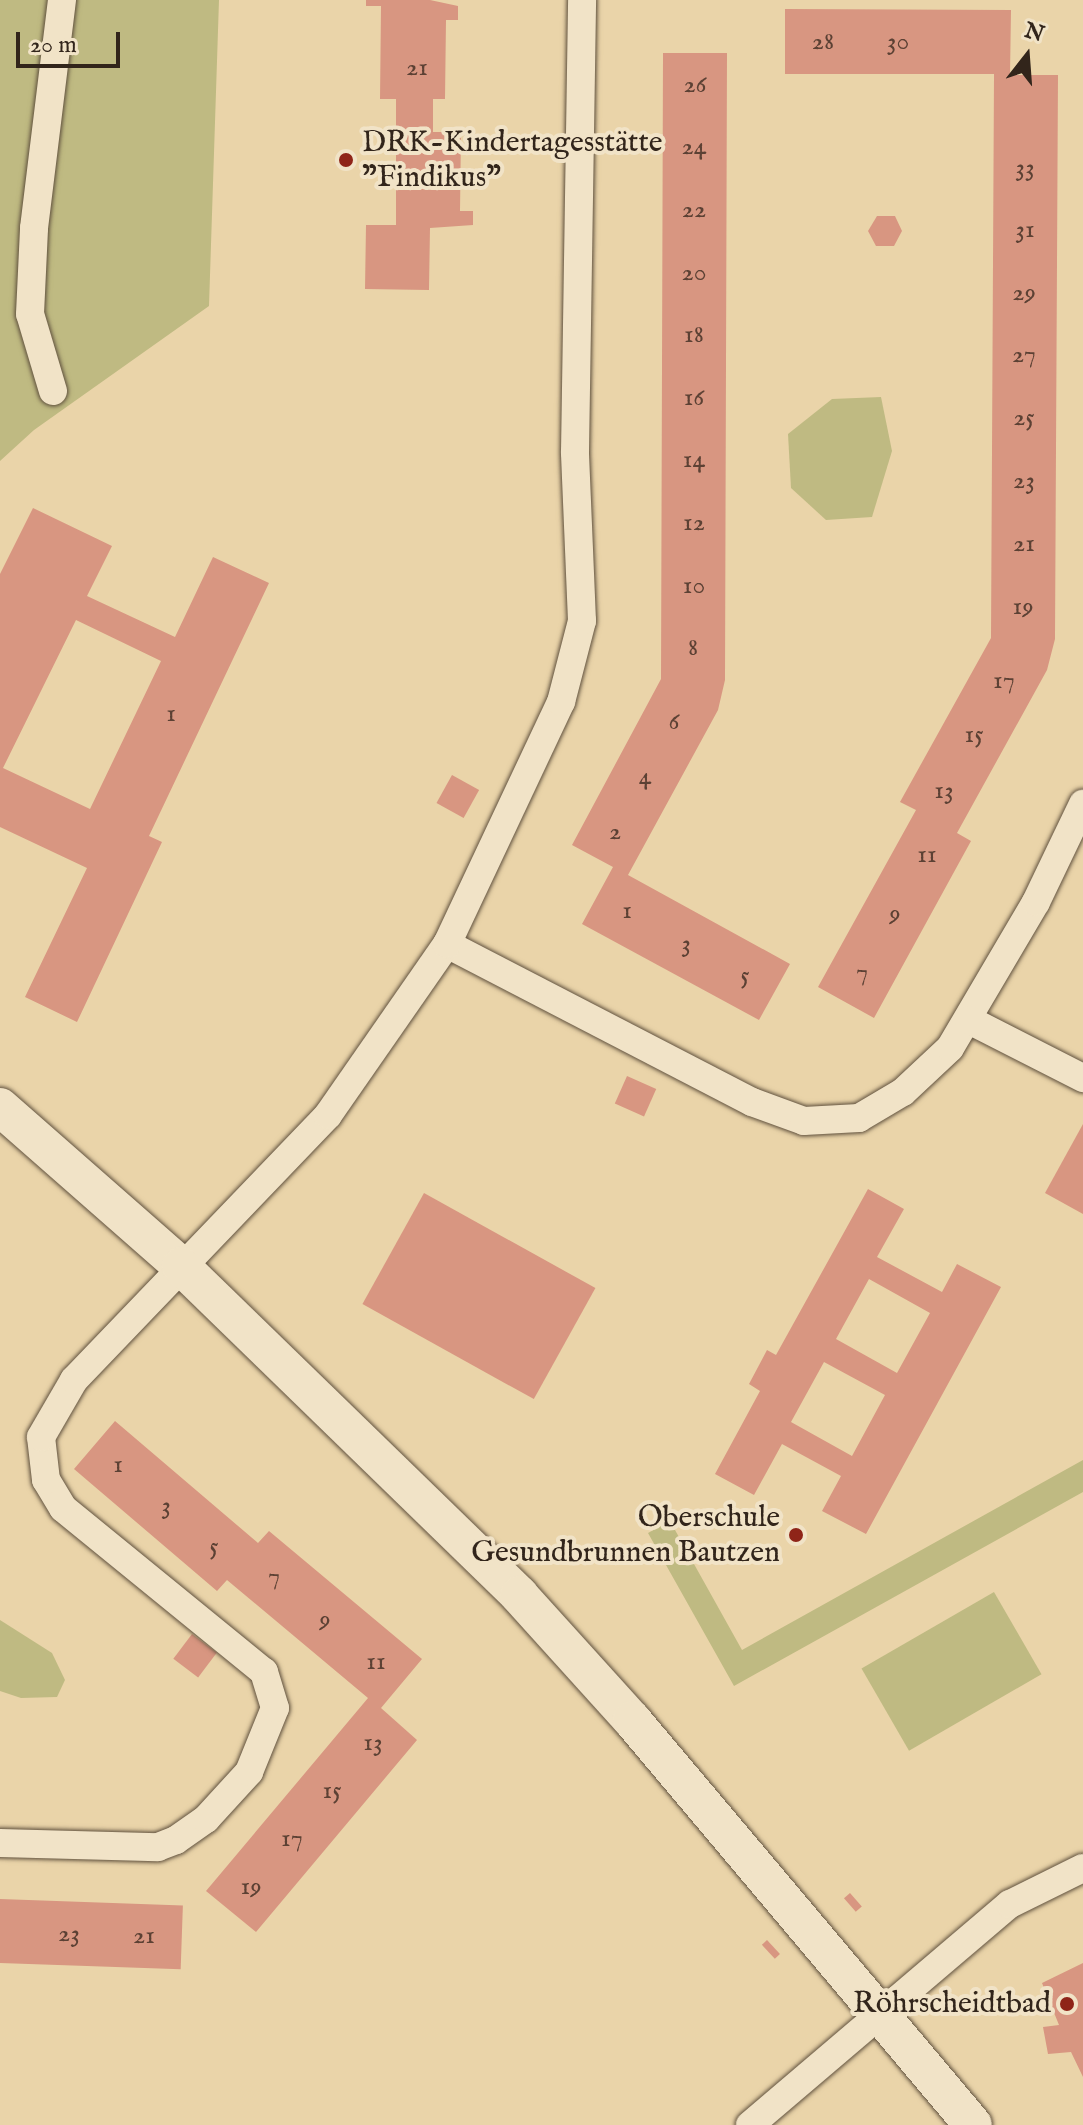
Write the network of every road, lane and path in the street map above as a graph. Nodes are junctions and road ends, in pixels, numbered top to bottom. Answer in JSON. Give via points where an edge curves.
{"nodes":[{"id":1,"x":62,"y":0,"type":"edge"},
{"id":2,"x":582,"y":0,"type":"edge"},
{"id":3,"x":53,"y":391,"type":"dead end"},
{"id":4,"x":1083,"y":804,"type":"edge"},
{"id":5,"x":447,"y":944,"type":"junction"},
{"id":6,"x":969,"y":1020,"type":"junction"},
{"id":7,"x":1083,"y":1078,"type":"edge"},
{"id":8,"x":0,"y":1107,"type":"edge"},
{"id":9,"x":181,"y":1266,"type":"junction"},
{"id":10,"x":0,"y":1843,"type":"edge"},
{"id":11,"x":1083,"y":1868,"type":"edge"},
{"id":12,"x":879,"y":2013,"type":"junction"},
{"id":13,"x":750,"y":2125,"type":"edge"},
{"id":14,"x":973,"y":2125,"type":"edge"}],
"edges":[{"from":1,"to":3,"type":"street","via":[[34,228],[30,314]]},
{"from":2,"to":5,"type":"street","via":[[575,452],[582,621],[561,702]]},
{"from":4,"to":6,"type":"street","via":[[1036,902]]},
{"from":5,"to":6,"type":"street","via":[[752,1102],[804,1121],[831,1122],[874,1112],[937,1063]]},
{"from":5,"to":9,"type":"street","via":[[328,1115]]},
{"from":6,"to":7,"type":"street"},
{"from":8,"to":9,"type":"street"},
{"from":9,"to":10,"type":"street","via":[[74,1380],[48,1419],[39,1452],[46,1480],[63,1508],[264,1672],[275,1708],[249,1772],[206,1819],[176,1840],[158,1847]]},
{"from":9,"to":12,"type":"street","via":[[519,1595],[632,1720]]},
{"from":11,"to":12,"type":"street","via":[[1010,1904]]},
{"from":12,"to":13,"type":"street"},
{"from":12,"to":14,"type":"street"}]}
